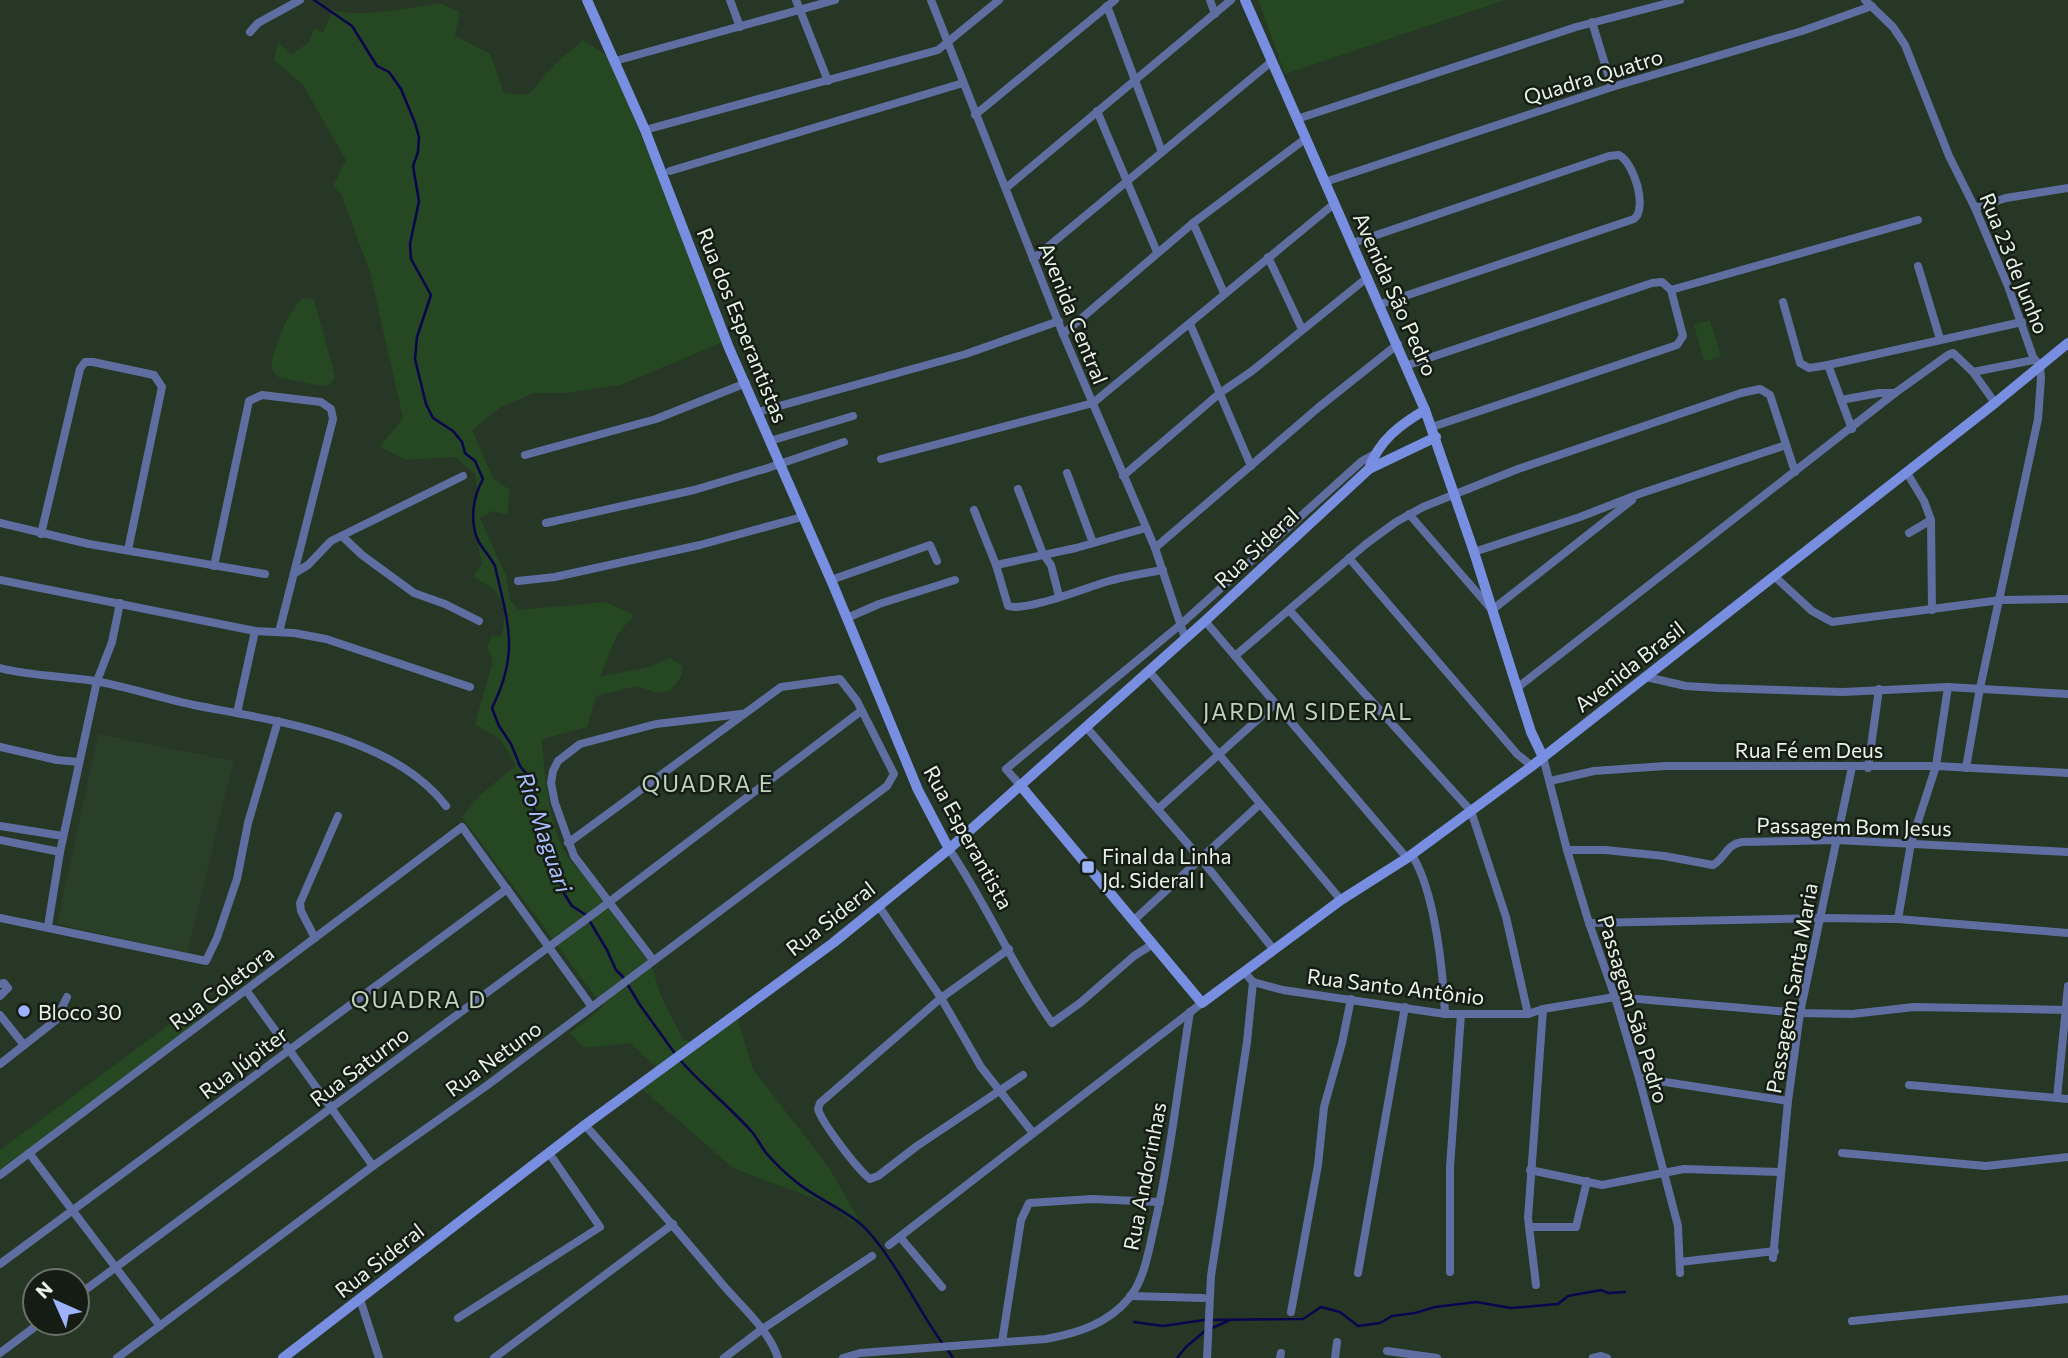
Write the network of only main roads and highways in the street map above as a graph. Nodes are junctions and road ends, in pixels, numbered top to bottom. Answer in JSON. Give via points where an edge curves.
{"nodes":[{"id":1,"x":587,"y":0,"type":"edge"},
{"id":2,"x":1245,"y":0,"type":"edge"},
{"id":3,"x":2068,"y":343,"type":"edge"},
{"id":4,"x":1426,"y":410,"type":"junction"},
{"id":5,"x":1434,"y":432,"type":"junction"},
{"id":6,"x":1369,"y":469,"type":"junction"},
{"id":7,"x":867,"y":663,"type":"joint"},
{"id":8,"x":1542,"y":757,"type":"junction"},
{"id":9,"x":1020,"y":785,"type":"junction"},
{"id":10,"x":949,"y":849,"type":"junction"},
{"id":11,"x":283,"y":1358,"type":"edge"}],
"edges":[{"from":1,"to":7,"type":"main road","name":"Rua dos Esperantistas","via":[[645,130],[726,341]]},
{"from":2,"to":4,"type":"main road","name":"Avenida São Pedro"},
{"from":3,"to":8,"type":"main road","name":"Avenida Brasil"},
{"from":4,"to":5,"type":"main road","name":"Avenida São Pedro"},
{"from":4,"to":6,"type":"main road","via":[[1397,429],[1373,455]]},
{"from":5,"to":6,"type":"main road","name":"Rua Sideral"},
{"from":5,"to":8,"type":"main road","name":"Avenida São Pedro"},
{"from":6,"to":9,"type":"main road","name":"Rua Sideral"},
{"from":7,"to":10,"type":"main road","name":"Rua Esperantista","via":[[918,789]]},
{"from":8,"to":9,"type":"main road","name":"Avenida Brasil","via":[[1202,1003]]},
{"from":9,"to":10,"type":"main road","name":"Rua Sideral"},
{"from":10,"to":11,"type":"main road","name":"Rua Sideral","via":[[833,943],[585,1125]]}]}
